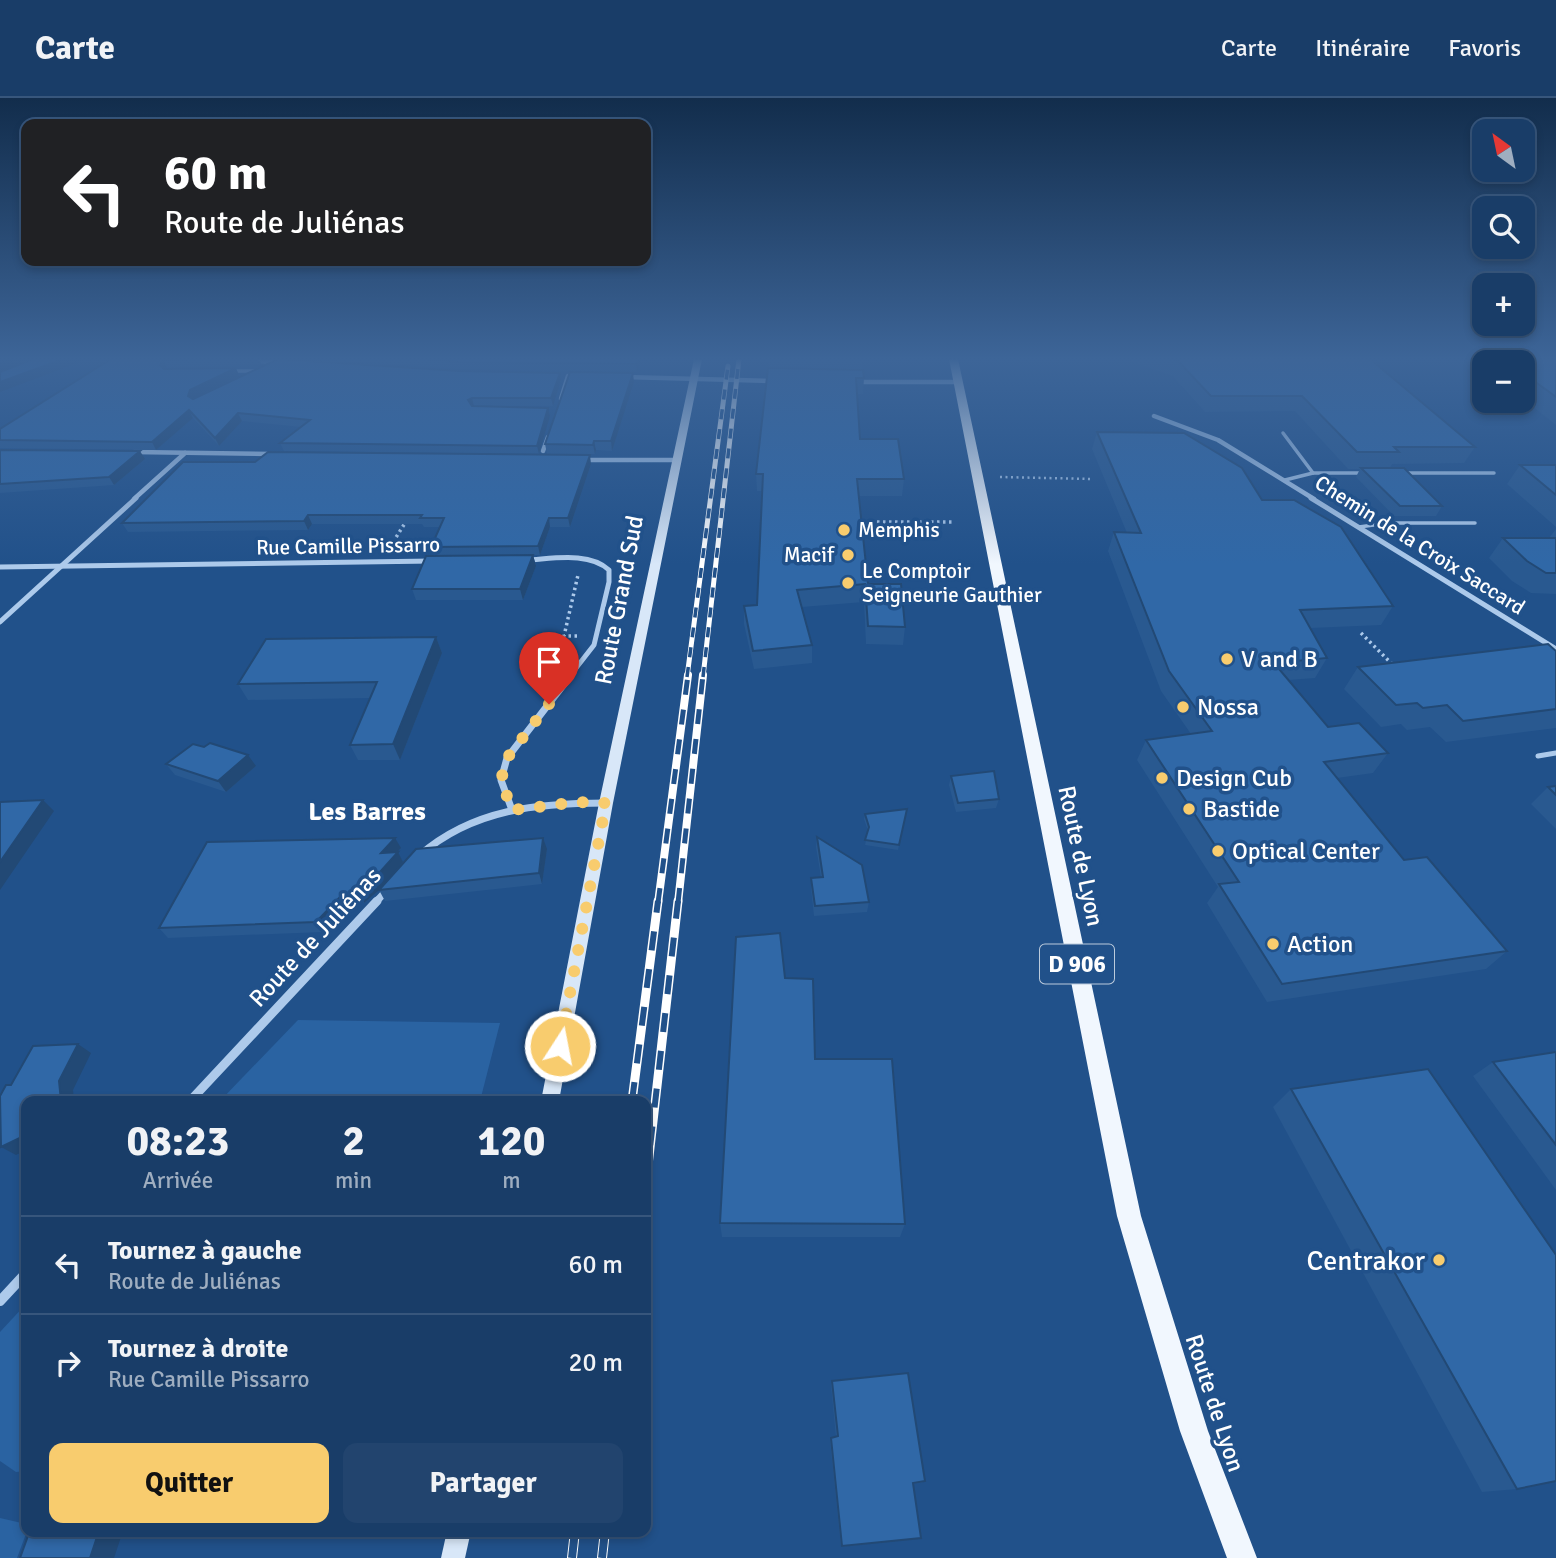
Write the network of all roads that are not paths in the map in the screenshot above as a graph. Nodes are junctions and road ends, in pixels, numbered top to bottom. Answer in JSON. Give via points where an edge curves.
{"nodes":[{"id":1,"x":682,"y":427,"type":"edge"},
{"id":2,"x":966,"y":427,"type":"edge"},
{"id":3,"x":1184,"y":427,"type":"edge"},
{"id":4,"x":550,"y":431,"type":"edge"},
{"id":5,"x":1283,"y":433,"type":"dead end"},
{"id":6,"x":543,"y":451,"type":"edge"},
{"id":7,"x":121,"y":452,"type":"edge"},
{"id":8,"x":185,"y":453,"type":"junction"},
{"id":9,"x":277,"y":454,"type":"edge"},
{"id":10,"x":569,"y":460,"type":"edge"},
{"id":11,"x":675,"y":460,"type":"junction"},
{"id":12,"x":1313,"y":473,"type":"junction"},
{"id":13,"x":1369,"y":473,"type":"edge"},
{"id":14,"x":1396,"y":473,"type":"edge"},
{"id":15,"x":1494,"y":474,"type":"dead end"},
{"id":16,"x":1285,"y":480,"type":"junction"},
{"id":17,"x":1475,"y":523,"type":"dead end"},
{"id":18,"x":1359,"y":527,"type":"junction"},
{"id":19,"x":515,"y":560,"type":"edge"},
{"id":20,"x":435,"y":561,"type":"edge"},
{"id":21,"x":62,"y":566,"type":"junction"},
{"id":22,"x":0,"y":567,"type":"edge"},
{"id":23,"x":0,"y":622,"type":"edge"},
{"id":24,"x":1556,"y":649,"type":"edge"},
{"id":25,"x":1556,"y":753,"type":"edge"},
{"id":26,"x":1538,"y":756,"type":"dead end"},
{"id":27,"x":606,"y":803,"type":"junction"},
{"id":28,"x":512,"y":810,"type":"junction"},
{"id":29,"x":410,"y":866,"type":"edge"},
{"id":30,"x":391,"y":886,"type":"edge"},
{"id":31,"x":195,"y":1096,"type":"edge"},
{"id":32,"x":551,"y":1096,"type":"edge"},
{"id":33,"x":21,"y":1278,"type":"edge"},
{"id":34,"x":0,"y":1301,"type":"edge"},
{"id":35,"x":458,"y":1537,"type":"edge"},
{"id":36,"x":453,"y":1558,"type":"edge"},
{"id":37,"x":1241,"y":1558,"type":"edge"}],
"edges":[{"from":1,"to":11,"type":"main road","name":"Route Grand Sud"},
{"from":2,"to":37,"type":"main road","name":"Route de Lyon","number":"D 906","via":[[1129,1216],[1194,1431]]},
{"from":3,"to":16,"type":"street","name":"Chemin de la Croix Saccard","via":[[1218,440]]},
{"from":4,"to":6,"type":"street"},
{"from":5,"to":12,"type":"lane"},
{"from":7,"to":8,"type":"street"},
{"from":8,"to":9,"type":"street"},
{"from":8,"to":21,"type":"street"},
{"from":10,"to":11,"type":"street"},
{"from":11,"to":27,"type":"main road","name":"Route Grand Sud"},
{"from":12,"to":13,"type":"lane"},
{"from":12,"to":16,"type":"lane"},
{"from":14,"to":15,"type":"lane"},
{"from":16,"to":18,"type":"street","name":"Chemin de la Croix Saccard"},
{"from":17,"to":18,"type":"lane"},
{"from":18,"to":24,"type":"street","name":"Chemin de la Croix Saccard"},
{"from":19,"to":28,"type":"street","via":[[602,562],[609,570],[609,582],[594,645],[507,758],[501,780]]},
{"from":20,"to":21,"type":"street","name":"Rue Camille Pissarro"},
{"from":21,"to":22,"type":"street","name":"Rue Camille Pissarro"},
{"from":21,"to":23,"type":"street"},
{"from":25,"to":26,"type":"lane"},
{"from":27,"to":28,"type":"street","name":"Route de Juliénas"},
{"from":27,"to":32,"type":"main road","name":"Route Grand Sud"},
{"from":28,"to":29,"type":"street","name":"Route de Juliénas","via":[[471,820],[428,846]]},
{"from":30,"to":31,"type":"street","name":"Route de Juliénas"},
{"from":33,"to":34,"type":"street"},
{"from":35,"to":36,"type":"main road"}]}
